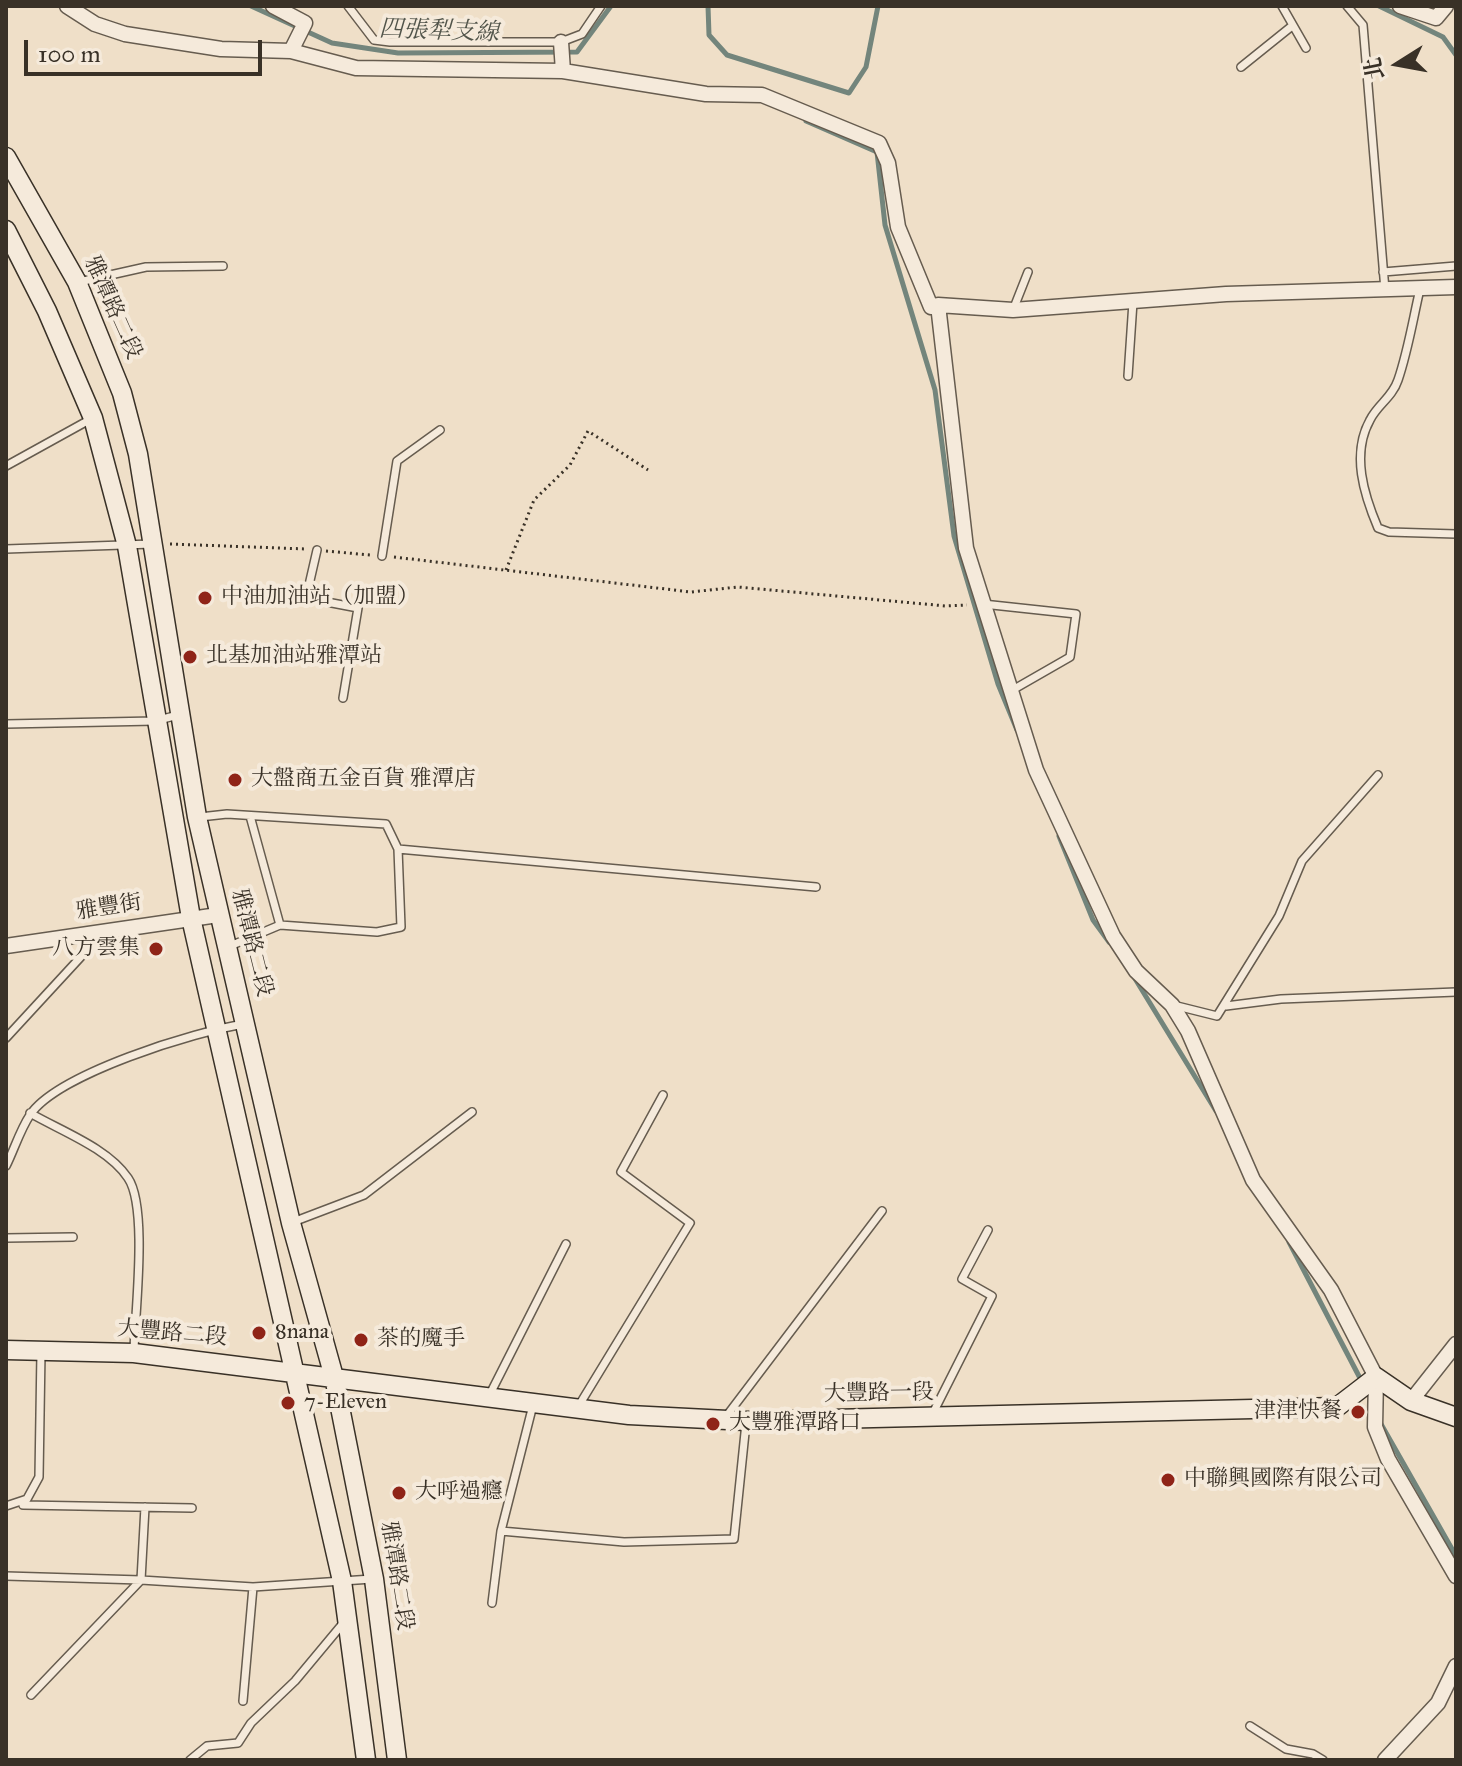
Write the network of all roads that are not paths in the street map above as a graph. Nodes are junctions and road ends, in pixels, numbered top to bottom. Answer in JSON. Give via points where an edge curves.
{"nodes":[{"id":1,"x":67,"y":6,"type":"edge"},
{"id":2,"x":273,"y":6,"type":"edge"},
{"id":3,"x":348,"y":6,"type":"edge"},
{"id":4,"x":601,"y":6,"type":"edge"},
{"id":5,"x":1282,"y":6,"type":"edge"},
{"id":6,"x":1347,"y":6,"type":"edge"},
{"id":7,"x":1400,"y":6,"type":"edge"},
{"id":8,"x":1446,"y":6,"type":"edge"},
{"id":9,"x":1292,"y":26,"type":"junction"},
{"id":10,"x":561,"y":42,"type":"junction"},
{"id":11,"x":1306,"y":48,"type":"dead end"},
{"id":12,"x":291,"y":51,"type":"junction"},
{"id":13,"x":1241,"y":67,"type":"dead end"},
{"id":14,"x":563,"y":71,"type":"junction"},
{"id":15,"x":6,"y":157,"type":"edge"},
{"id":16,"x":6,"y":230,"type":"edge"},
{"id":17,"x":223,"y":266,"type":"dead end"},
{"id":18,"x":1456,"y":266,"type":"edge"},
{"id":19,"x":1028,"y":272,"type":"dead end"},
{"id":20,"x":1383,"y":272,"type":"junction"},
{"id":21,"x":77,"y":282,"type":"junction"},
{"id":22,"x":1456,"y":287,"type":"edge"},
{"id":23,"x":1420,"y":289,"type":"junction"},
{"id":24,"x":1385,"y":290,"type":"junction"},
{"id":25,"x":1133,"y":302,"type":"junction"},
{"id":26,"x":938,"y":305,"type":"junction"},
{"id":27,"x":1013,"y":310,"type":"junction"},
{"id":28,"x":1128,"y":376,"type":"dead end"},
{"id":29,"x":93,"y":418,"type":"junction"},
{"id":30,"x":440,"y":430,"type":"dead end"},
{"id":31,"x":6,"y":466,"type":"edge"},
{"id":32,"x":1456,"y":534,"type":"edge"},
{"id":33,"x":155,"y":543,"type":"junction"},
{"id":34,"x":127,"y":546,"type":"junction"},
{"id":35,"x":6,"y":549,"type":"edge"},
{"id":36,"x":317,"y":550,"type":"road end"},
{"id":37,"x":382,"y":556,"type":"road end"},
{"id":38,"x":981,"y":604,"type":"junction"},
{"id":39,"x":1009,"y":692,"type":"junction"},
{"id":40,"x":343,"y":698,"type":"dead end"},
{"id":41,"x":178,"y":715,"type":"junction"},
{"id":42,"x":155,"y":721,"type":"junction"},
{"id":43,"x":6,"y":724,"type":"edge"},
{"id":44,"x":1378,"y":775,"type":"dead end"},
{"id":45,"x":250,"y":816,"type":"junction"},
{"id":46,"x":197,"y":817,"type":"junction"},
{"id":47,"x":398,"y":849,"type":"junction"},
{"id":48,"x":816,"y":887,"type":"dead end"},
{"id":49,"x":218,"y":915,"type":"junction"},
{"id":50,"x":191,"y":918,"type":"junction"},
{"id":51,"x":280,"y":925,"type":"junction"},
{"id":52,"x":106,"y":931,"type":"junction"},
{"id":53,"x":6,"y":946,"type":"edge"},
{"id":54,"x":227,"y":947,"type":"junction"},
{"id":55,"x":1456,"y":992,"type":"edge"},
{"id":56,"x":1172,"y":1005,"type":"junction"},
{"id":57,"x":1226,"y":1006,"type":"junction"},
{"id":58,"x":246,"y":1024,"type":"junction"},
{"id":59,"x":215,"y":1028,"type":"junction"},
{"id":60,"x":6,"y":1038,"type":"edge"},
{"id":61,"x":663,"y":1095,"type":"dead end"},
{"id":62,"x":472,"y":1112,"type":"dead end"},
{"id":63,"x":30,"y":1113,"type":"junction"},
{"id":64,"x":6,"y":1166,"type":"edge"},
{"id":65,"x":882,"y":1211,"type":"dead end"},
{"id":66,"x":291,"y":1223,"type":"junction"},
{"id":67,"x":988,"y":1230,"type":"dead end"},
{"id":68,"x":73,"y":1237,"type":"dead end"},
{"id":69,"x":6,"y":1238,"type":"edge"},
{"id":70,"x":566,"y":1244,"type":"dead end"},
{"id":71,"x":1456,"y":1344,"type":"edge"},
{"id":72,"x":6,"y":1350,"type":"edge"},
{"id":73,"x":41,"y":1351,"type":"junction"},
{"id":74,"x":134,"y":1353,"type":"junction"},
{"id":75,"x":292,"y":1371,"type":"junction"},
{"id":76,"x":334,"y":1377,"type":"junction"},
{"id":77,"x":1376,"y":1377,"type":"junction"},
{"id":78,"x":488,"y":1398,"type":"junction"},
{"id":79,"x":1411,"y":1401,"type":"junction"},
{"id":80,"x":533,"y":1403,"type":"junction"},
{"id":81,"x":576,"y":1408,"type":"junction"},
{"id":82,"x":931,"y":1417,"type":"junction"},
{"id":83,"x":1456,"y":1417,"type":"edge"},
{"id":84,"x":724,"y":1420,"type":"junction"},
{"id":85,"x":747,"y":1421,"type":"junction"},
{"id":86,"x":23,"y":1505,"type":"dead end"},
{"id":87,"x":6,"y":1506,"type":"edge"},
{"id":88,"x":145,"y":1507,"type":"junction"},
{"id":89,"x":192,"y":1508,"type":"dead end"},
{"id":90,"x":501,"y":1531,"type":"junction"},
{"id":91,"x":6,"y":1576,"type":"edge"},
{"id":92,"x":1456,"y":1576,"type":"edge"},
{"id":93,"x":374,"y":1579,"type":"junction"},
{"id":94,"x":141,"y":1580,"type":"junction"},
{"id":95,"x":342,"y":1581,"type":"junction"},
{"id":96,"x":253,"y":1587,"type":"junction"},
{"id":97,"x":492,"y":1603,"type":"dead end"},
{"id":98,"x":347,"y":1619,"type":"junction"},
{"id":99,"x":1456,"y":1666,"type":"edge"},
{"id":100,"x":31,"y":1695,"type":"dead end"},
{"id":101,"x":243,"y":1701,"type":"dead end"},
{"id":102,"x":1250,"y":1726,"type":"dead end"},
{"id":103,"x":190,"y":1760,"type":"edge"},
{"id":104,"x":366,"y":1760,"type":"edge"},
{"id":105,"x":397,"y":1760,"type":"edge"},
{"id":106,"x":1323,"y":1760,"type":"edge"},
{"id":107,"x":1385,"y":1760,"type":"edge"}],
"edges":[{"from":1,"to":12,"type":"street","via":[[95,24],[125,34],[221,49]]},
{"from":2,"to":12,"type":"street","via":[[305,23]]},
{"from":3,"to":10,"type":"lane","via":[[374,40]]},
{"from":4,"to":10,"type":"lane","via":[[582,34]]},
{"from":5,"to":9,"type":"lane"},
{"from":6,"to":20,"type":"lane","via":[[1363,25]]},
{"from":7,"to":8,"type":"street","via":[[1436,18]]},
{"from":9,"to":11,"type":"lane"},
{"from":9,"to":13,"type":"lane"},
{"from":10,"to":14,"type":"street"},
{"from":12,"to":14,"type":"street","via":[[356,68]]},
{"from":14,"to":26,"type":"street","via":[[706,94],[762,95],[879,143],[888,163],[898,227],[931,307]]},
{"from":15,"to":21,"type":"street","name":"雅潭路二段"},
{"from":16,"to":29,"type":"street"},
{"from":17,"to":21,"type":"lane","via":[[146,267]]},
{"from":18,"to":20,"type":"lane"},
{"from":19,"to":27,"type":"lane"},
{"from":20,"to":24,"type":"lane"},
{"from":21,"to":33,"type":"street","name":"雅潭路二段","via":[[122,393]]},
{"from":22,"to":23,"type":"street"},
{"from":23,"to":24,"type":"street"},
{"from":23,"to":32,"type":"lane","via":[[1398,380],[1364,435],[1365,496],[1378,528]]},
{"from":24,"to":25,"type":"street"},
{"from":25,"to":27,"type":"street"},
{"from":25,"to":28,"type":"lane"},
{"from":26,"to":27,"type":"street"},
{"from":26,"to":38,"type":"street","via":[[966,548]]},
{"from":29,"to":31,"type":"lane"},
{"from":29,"to":34,"type":"street"},
{"from":30,"to":37,"type":"lane","via":[[397,461]]},
{"from":33,"to":34,"type":"lane"},
{"from":33,"to":41,"type":"street","name":"雅潭路二段"},
{"from":34,"to":35,"type":"lane"},
{"from":34,"to":42,"type":"street"},
{"from":36,"to":40,"type":"lane","via":[[306,598],[358,608]]},
{"from":38,"to":39,"type":"street"},
{"from":38,"to":39,"type":"lane","via":[[1076,614],[1070,657]]},
{"from":39,"to":56,"type":"street","via":[[1036,770],[1113,936],[1136,971]]},
{"from":41,"to":42,"type":"lane"},
{"from":41,"to":46,"type":"street","name":"雅潭路二段"},
{"from":42,"to":43,"type":"lane"},
{"from":42,"to":50,"type":"street"},
{"from":44,"to":57,"type":"lane","via":[[1302,861],[1279,916]]},
{"from":45,"to":46,"type":"lane"},
{"from":45,"to":47,"type":"lane","via":[[386,824]]},
{"from":45,"to":51,"type":"lane"},
{"from":46,"to":49,"type":"street","name":"雅潭路二段"},
{"from":47,"to":48,"type":"lane"},
{"from":47,"to":51,"type":"lane","via":[[401,927],[377,932]]},
{"from":49,"to":50,"type":"street","name":"雅豐街"},
{"from":49,"to":54,"type":"street","name":"雅潭路二段"},
{"from":50,"to":52,"type":"street","name":"雅豐街"},
{"from":50,"to":59,"type":"street"},
{"from":51,"to":54,"type":"lane"},
{"from":52,"to":53,"type":"street","name":"雅豐街"},
{"from":52,"to":60,"type":"lane"},
{"from":54,"to":58,"type":"street","name":"雅潭路二段"},
{"from":55,"to":57,"type":"lane"},
{"from":56,"to":57,"type":"lane","via":[[1217,1016]]},
{"from":56,"to":77,"type":"street","via":[[1253,1180],[1331,1290]]},
{"from":58,"to":59,"type":"lane"},
{"from":58,"to":66,"type":"street","name":"雅潭路二段"},
{"from":59,"to":63,"type":"lane","via":[[82,1075]]},
{"from":59,"to":75,"type":"street"},
{"from":61,"to":81,"type":"lane","via":[[621,1172],[690,1223]]},
{"from":62,"to":66,"type":"lane","via":[[364,1195]]},
{"from":63,"to":64,"type":"lane"},
{"from":63,"to":74,"type":"lane","via":[[110,1159],[130,1180],[139,1222]]},
{"from":65,"to":84,"type":"lane"},
{"from":66,"to":76,"type":"street","name":"雅潭路二段"},
{"from":67,"to":82,"type":"lane","via":[[962,1279],[992,1296]]},
{"from":68,"to":69,"type":"lane"},
{"from":70,"to":78,"type":"lane"},
{"from":71,"to":79,"type":"street"},
{"from":72,"to":73,"type":"street","name":"大豐路二段"},
{"from":73,"to":74,"type":"street","name":"大豐路二段"},
{"from":73,"to":87,"type":"lane","via":[[39,1477],[27,1499]]},
{"from":74,"to":75,"type":"street","name":"大豐路二段"},
{"from":75,"to":76,"type":"street","name":"大豐路二段"},
{"from":75,"to":95,"type":"street"},
{"from":76,"to":78,"type":"street","name":"大豐路一段"},
{"from":76,"to":93,"type":"street","name":"雅潭路二段"},
{"from":77,"to":79,"type":"street"},
{"from":77,"to":82,"type":"street","name":"大豐路一段","via":[[1337,1407]]},
{"from":77,"to":92,"type":"street","via":[[1375,1427]]},
{"from":78,"to":80,"type":"street","name":"大豐路一段"},
{"from":79,"to":83,"type":"street"},
{"from":80,"to":81,"type":"street","name":"大豐路一段"},
{"from":80,"to":90,"type":"lane"},
{"from":81,"to":84,"type":"street","name":"大豐路一段"},
{"from":82,"to":85,"type":"street","name":"大豐路一段"},
{"from":84,"to":85,"type":"street","name":"大豐路一段"},
{"from":85,"to":90,"type":"lane","via":[[734,1539],[624,1542]]},
{"from":86,"to":88,"type":"lane"},
{"from":88,"to":89,"type":"lane"},
{"from":88,"to":94,"type":"lane"},
{"from":90,"to":97,"type":"lane"},
{"from":91,"to":94,"type":"lane"},
{"from":93,"to":95,"type":"lane"},
{"from":93,"to":105,"type":"street","name":"雅潭路二段"},
{"from":94,"to":96,"type":"lane"},
{"from":94,"to":100,"type":"lane"},
{"from":95,"to":96,"type":"lane"},
{"from":95,"to":98,"type":"street"},
{"from":96,"to":101,"type":"lane"},
{"from":98,"to":103,"type":"lane","via":[[238,1743],[207,1746]]},
{"from":98,"to":104,"type":"street"},
{"from":99,"to":107,"type":"street","via":[[1438,1703]]},
{"from":102,"to":106,"type":"lane","via":[[1286,1749]]}]}
